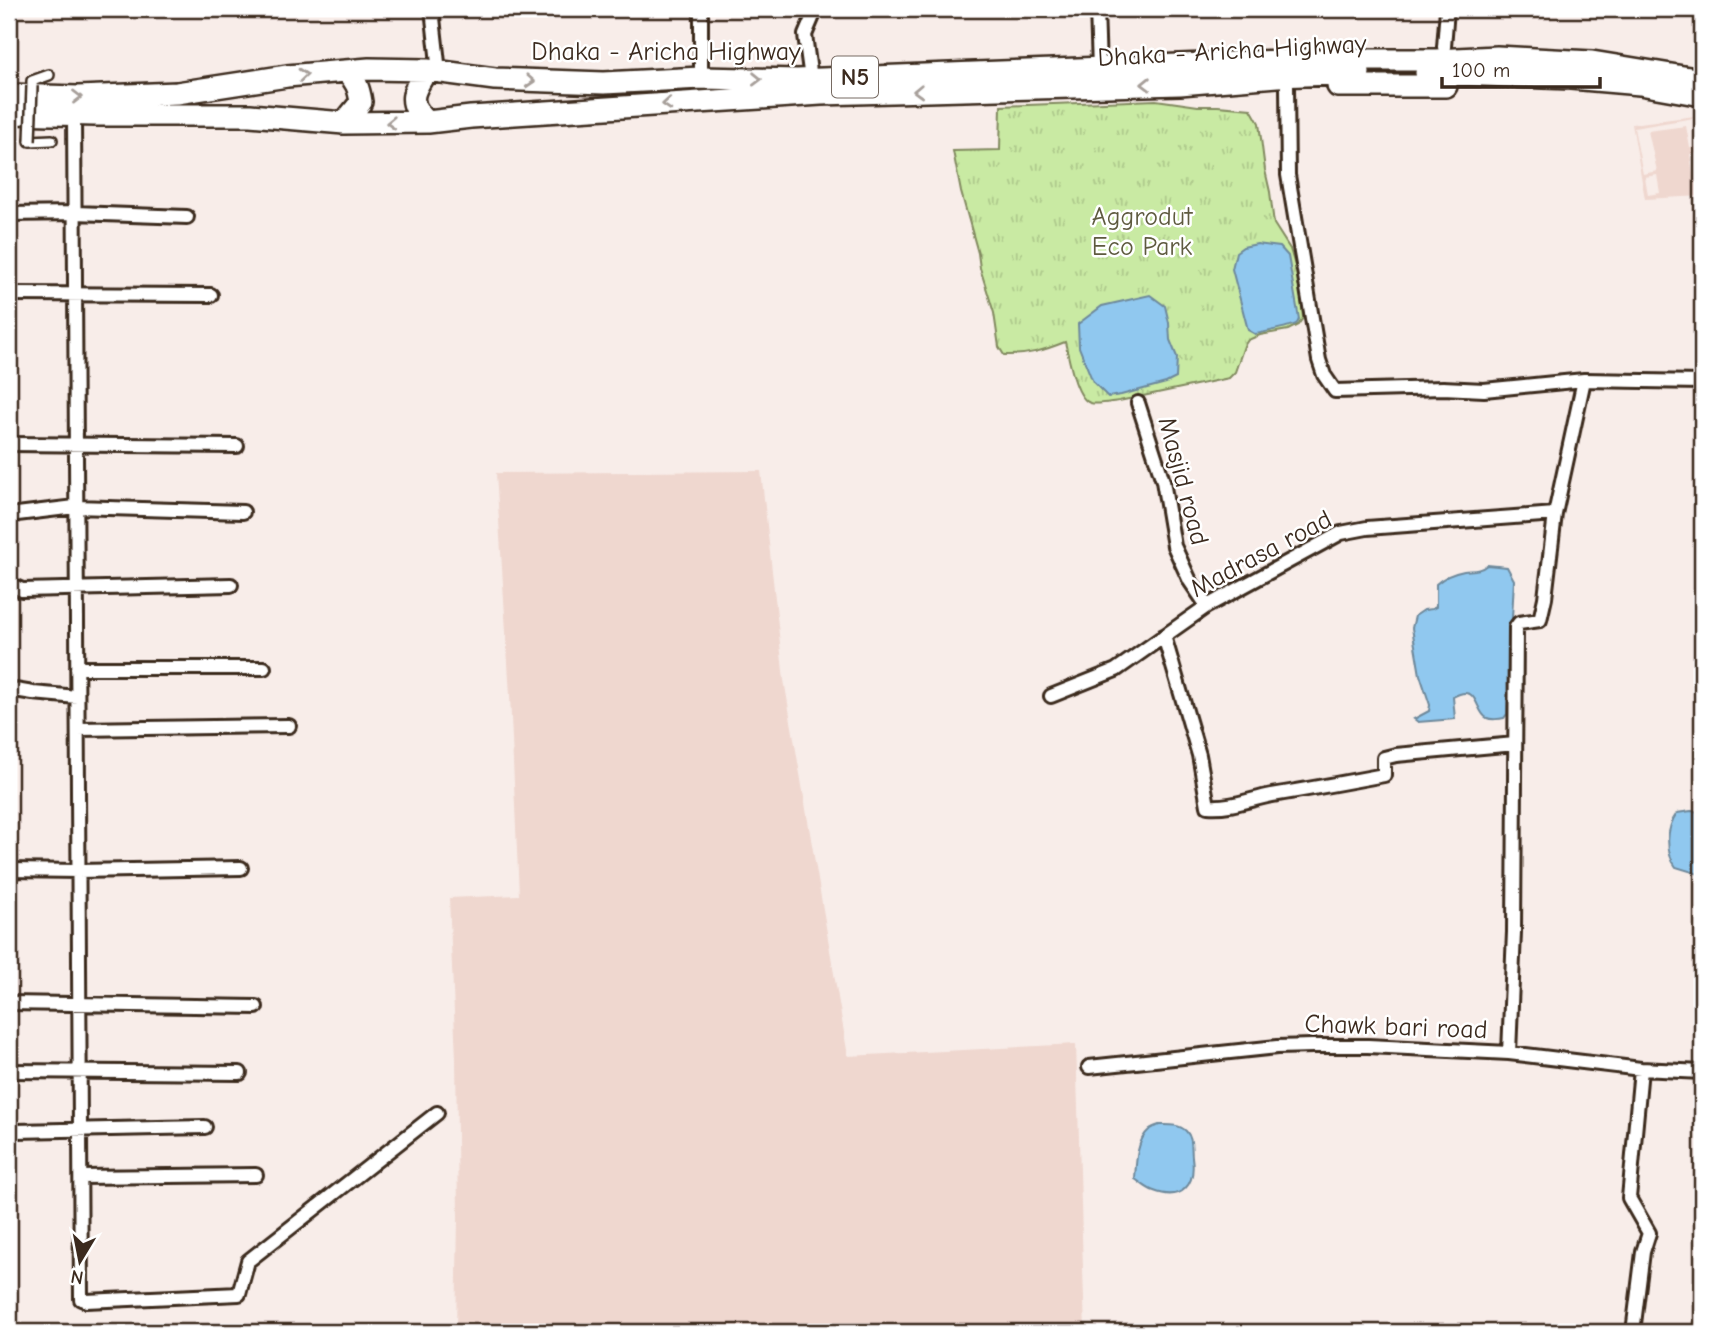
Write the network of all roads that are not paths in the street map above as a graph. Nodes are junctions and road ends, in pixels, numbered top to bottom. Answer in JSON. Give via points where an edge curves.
{"nodes":[{"id":1,"x":432,"y":9,"type":"edge"},
{"id":2,"x":701,"y":9,"type":"edge"},
{"id":3,"x":816,"y":9,"type":"edge"},
{"id":4,"x":1097,"y":9,"type":"edge"},
{"id":5,"x":1447,"y":9,"type":"edge"},
{"id":6,"x":1444,"y":47,"type":"junction"},
{"id":7,"x":1099,"y":68,"type":"junction"},
{"id":8,"x":1702,"y":68,"type":"edge"},
{"id":9,"x":433,"y":71,"type":"junction"},
{"id":10,"x":346,"y":72,"type":"junction"},
{"id":11,"x":49,"y":75,"type":"dead end"},
{"id":12,"x":1178,"y":75,"type":"junction"},
{"id":13,"x":701,"y":78,"type":"junction"},
{"id":14,"x":811,"y":79,"type":"junction"},
{"id":15,"x":1702,"y":80,"type":"edge"},
{"id":16,"x":1287,"y":87,"type":"junction"},
{"id":17,"x":9,"y":95,"type":"edge"},
{"id":18,"x":1702,"y":95,"type":"edge"},
{"id":19,"x":1702,"y":107,"type":"edge"},
{"id":20,"x":9,"y":113,"type":"edge"},
{"id":21,"x":74,"y":115,"type":"junction"},
{"id":22,"x":428,"y":122,"type":"junction"},
{"id":23,"x":344,"y":123,"type":"junction"},
{"id":24,"x":52,"y":140,"type":"dead end"},
{"id":25,"x":75,"y":213,"type":"junction"},
{"id":26,"x":9,"y":214,"type":"edge"},
{"id":27,"x":187,"y":217,"type":"dead end"},
{"id":28,"x":9,"y":294,"type":"edge"},
{"id":29,"x":75,"y":294,"type":"junction"},
{"id":30,"x":211,"y":295,"type":"dead end"},
{"id":31,"x":1584,"y":380,"type":"junction"},
{"id":32,"x":1702,"y":382,"type":"edge"},
{"id":33,"x":1138,"y":403,"type":"dead end"},
{"id":34,"x":9,"y":444,"type":"edge"},
{"id":35,"x":76,"y":444,"type":"junction"},
{"id":36,"x":237,"y":446,"type":"dead end"},
{"id":37,"x":75,"y":507,"type":"junction"},
{"id":38,"x":243,"y":512,"type":"dead end"},
{"id":39,"x":1555,"y":514,"type":"junction"},
{"id":40,"x":9,"y":515,"type":"edge"},
{"id":41,"x":9,"y":584,"type":"edge"},
{"id":42,"x":231,"y":585,"type":"dead end"},
{"id":43,"x":76,"y":590,"type":"junction"},
{"id":44,"x":1207,"y":606,"type":"junction"},
{"id":45,"x":1164,"y":636,"type":"junction"},
{"id":46,"x":77,"y":668,"type":"junction"},
{"id":47,"x":264,"y":668,"type":"dead end"},
{"id":48,"x":9,"y":690,"type":"edge"},
{"id":49,"x":77,"y":696,"type":"junction"},
{"id":50,"x":1051,"y":696,"type":"dead end"},
{"id":51,"x":289,"y":726,"type":"dead end"},
{"id":52,"x":78,"y":729,"type":"junction"},
{"id":53,"x":1515,"y":744,"type":"junction"},
{"id":54,"x":241,"y":868,"type":"dead end"},
{"id":55,"x":9,"y":870,"type":"edge"},
{"id":56,"x":78,"y":871,"type":"junction"},
{"id":57,"x":9,"y":1003,"type":"edge"},
{"id":58,"x":79,"y":1004,"type":"junction"},
{"id":59,"x":256,"y":1007,"type":"dead end"},
{"id":60,"x":1509,"y":1053,"type":"junction"},
{"id":61,"x":1089,"y":1067,"type":"dead end"},
{"id":62,"x":1641,"y":1069,"type":"junction"},
{"id":63,"x":9,"y":1071,"type":"edge"},
{"id":64,"x":80,"y":1072,"type":"junction"},
{"id":65,"x":1702,"y":1072,"type":"edge"},
{"id":66,"x":240,"y":1073,"type":"dead end"},
{"id":67,"x":437,"y":1113,"type":"dead end"},
{"id":68,"x":205,"y":1127,"type":"dead end"},
{"id":69,"x":80,"y":1128,"type":"junction"},
{"id":70,"x":16,"y":1131,"type":"dead end"},
{"id":71,"x":256,"y":1175,"type":"dead end"},
{"id":72,"x":80,"y":1177,"type":"junction"},
{"id":73,"x":1633,"y":1332,"type":"edge"}],
"edges":[{"from":1,"to":9,"type":"street"},
{"from":2,"to":13,"type":"street"},
{"from":3,"to":14,"type":"street","via":[[805,35]]},
{"from":4,"to":7,"type":"street"},
{"from":5,"to":6,"type":"street"},
{"from":6,"to":8,"type":"highway","via":[[1598,51]]},
{"from":6,"to":12,"type":"highway","via":[[1210,53]]},
{"from":7,"to":12,"type":"highway","name":"Dhaka - Aricha Highway","number":"N5"},
{"from":7,"to":14,"type":"highway","name":"Dhaka - Aricha Highway","number":"N5"},
{"from":9,"to":10,"type":"highway","name":"Dhaka - Aricha Highway","number":"N5"},
{"from":9,"to":13,"type":"highway","name":"Dhaka - Aricha Highway","number":"N5","one_way":true,"via":[[563,83]]},
{"from":9,"to":22,"type":"highway","via":[[415,87],[416,112]]},
{"from":17,"to":10,"type":"highway","name":"Dhaka - Aricha Highway","number":"N5","one_way":true,"via":[[177,93]]},
{"from":10,"to":23,"type":"highway","via":[[355,80],[361,102]]},
{"from":11,"to":24,"type":"street","bridge":true,"via":[[32,81],[30,141]]},
{"from":12,"to":15,"type":"highway","name":"Dhaka - Aricha Highway","number":"N5","via":[[1308,60],[1497,57],[1592,62]]},
{"from":12,"to":16,"type":"highway","via":[[1229,88]]},
{"from":12,"to":18,"type":"highway","name":"Dhaka - Aricha Highway","number":"N5","via":[[1495,74],[1640,84]]},
{"from":12,"to":22,"type":"highway","name":"Dhaka - Aricha Highway","number":"N5","one_way":true},
{"from":13,"to":14,"type":"highway","name":"Dhaka - Aricha Highway","number":"N5","one_way":true},
{"from":16,"to":19,"type":"highway","via":[[1559,88]]},
{"from":16,"to":31,"type":"street","via":[[1293,212],[1319,360],[1332,389],[1484,390]]},
{"from":20,"to":21,"type":"highway","name":"Dhaka - Aricha Highway","number":"N5"},
{"from":21,"to":23,"type":"highway","name":"Dhaka - Aricha Highway","number":"N5","via":[[250,116]]},
{"from":21,"to":25,"type":"street"},
{"from":22,"to":23,"type":"highway","name":"Dhaka - Aricha Highway","number":"N5","one_way":true},
{"from":25,"to":26,"type":"street"},
{"from":25,"to":27,"type":"street"},
{"from":25,"to":29,"type":"street"},
{"from":28,"to":29,"type":"street"},
{"from":29,"to":30,"type":"street"},
{"from":29,"to":35,"type":"street"},
{"from":31,"to":32,"type":"street"},
{"from":31,"to":39,"type":"street"},
{"from":33,"to":44,"type":"street","name":"Masjid road","via":[[1163,481],[1174,545]]},
{"from":34,"to":35,"type":"street"},
{"from":35,"to":36,"type":"street"},
{"from":35,"to":37,"type":"street"},
{"from":37,"to":38,"type":"street"},
{"from":37,"to":40,"type":"street"},
{"from":37,"to":43,"type":"street"},
{"from":39,"to":44,"type":"street","name":"Madrasa road","via":[[1340,533]]},
{"from":39,"to":53,"type":"street","via":[[1540,620],[1519,622],[1516,627]]},
{"from":41,"to":43,"type":"street","via":[[22,590]]},
{"from":42,"to":43,"type":"street"},
{"from":43,"to":46,"type":"street"},
{"from":44,"to":45,"type":"street","name":"Madrasa road"},
{"from":45,"to":50,"type":"street","name":"Madrasa road","via":[[1116,670]]},
{"from":45,"to":53,"type":"street","via":[[1199,755],[1208,806],[1384,775],[1384,758],[1396,755]]},
{"from":46,"to":47,"type":"street"},
{"from":46,"to":49,"type":"street"},
{"from":48,"to":49,"type":"street"},
{"from":49,"to":52,"type":"street"},
{"from":51,"to":52,"type":"street"},
{"from":52,"to":56,"type":"street"},
{"from":53,"to":60,"type":"street"},
{"from":54,"to":56,"type":"street"},
{"from":55,"to":56,"type":"street"},
{"from":56,"to":58,"type":"street"},
{"from":57,"to":58,"type":"street"},
{"from":58,"to":59,"type":"street"},
{"from":58,"to":64,"type":"street"},
{"from":60,"to":61,"type":"street","name":"Chawk bari road","via":[[1312,1045]]},
{"from":60,"to":62,"type":"street","name":"Chawk bari road"},
{"from":62,"to":65,"type":"street","name":"Chawk bari road"},
{"from":62,"to":73,"type":"street","via":[[1629,1199],[1649,1233]]},
{"from":63,"to":64,"type":"street"},
{"from":64,"to":66,"type":"street"},
{"from":64,"to":69,"type":"street"},
{"from":67,"to":72,"type":"street","via":[[248,1261],[239,1294],[83,1300]]},
{"from":68,"to":69,"type":"street"},
{"from":69,"to":70,"type":"street"},
{"from":69,"to":72,"type":"street"},
{"from":71,"to":72,"type":"street"}]}
